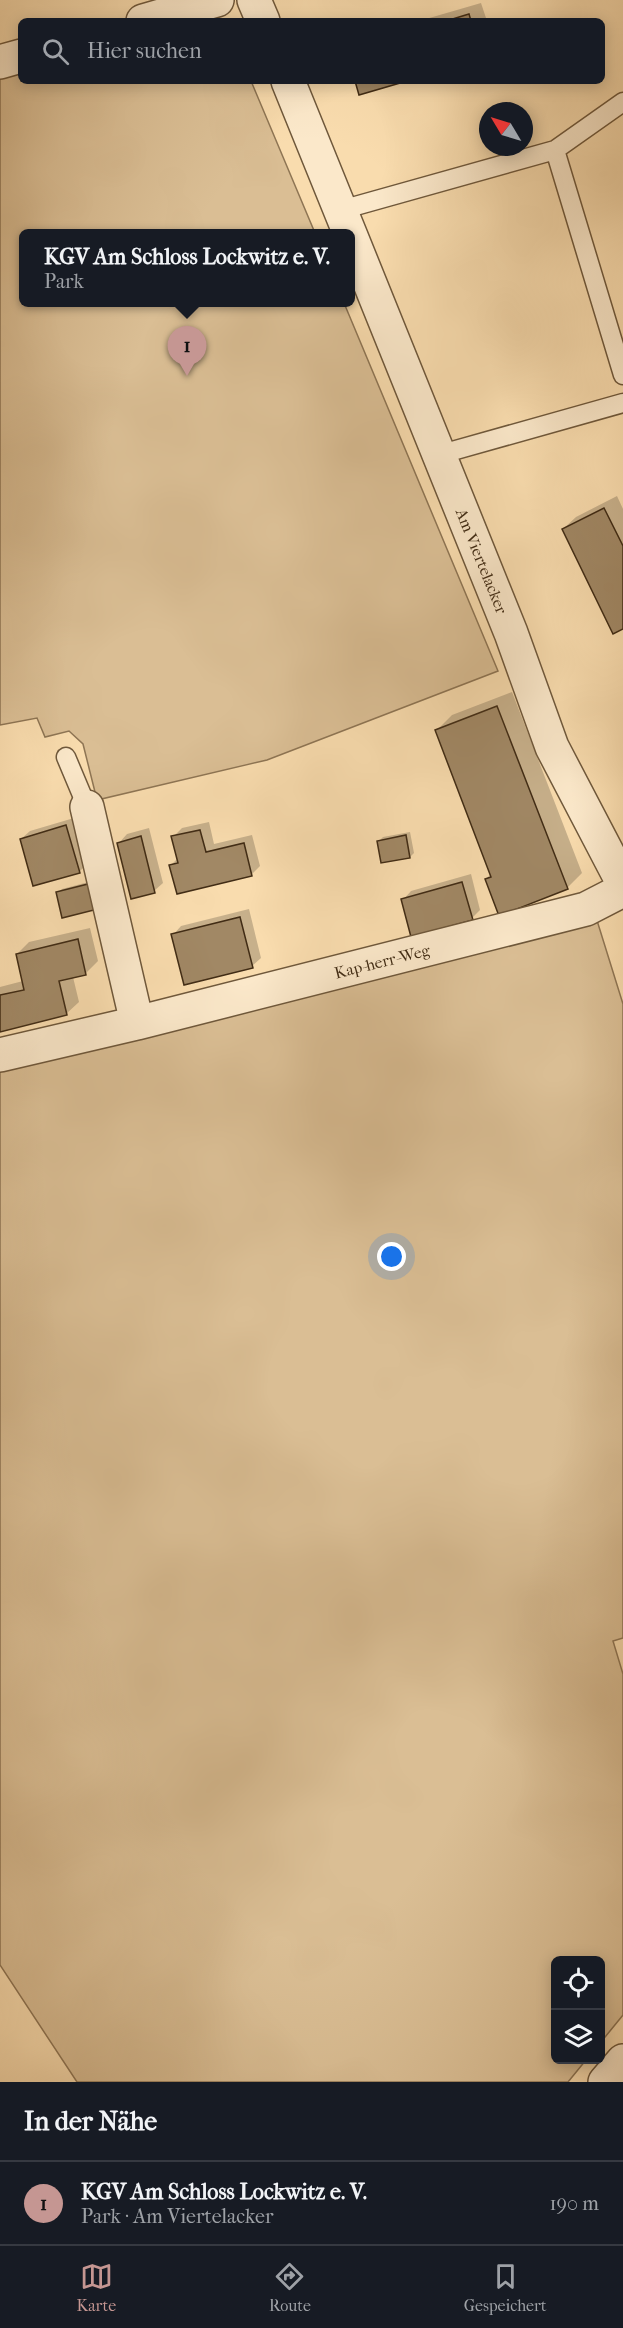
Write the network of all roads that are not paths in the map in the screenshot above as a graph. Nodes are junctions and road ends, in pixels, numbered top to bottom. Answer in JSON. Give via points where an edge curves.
{"nodes":[{"id":1,"x":217,"y":0,"type":"edge"},
{"id":2,"x":254,"y":0,"type":"edge"},
{"id":3,"x":154,"y":18,"type":"edge"},
{"id":4,"x":262,"y":18,"type":"edge"},
{"id":5,"x":18,"y":57,"type":"edge"},
{"id":6,"x":0,"y":62,"type":"edge"},
{"id":7,"x":289,"y":84,"type":"edge"},
{"id":8,"x":623,"y":102,"type":"edge"},
{"id":9,"x":555,"y":150,"type":"junction"},
{"id":10,"x":347,"y":226,"type":"edge"},
{"id":11,"x":355,"y":246,"type":"edge"},
{"id":12,"x":623,"y":375,"type":"edge"},
{"id":13,"x":623,"y":403,"type":"edge"},
{"id":14,"x":438,"y":455,"type":"junction"},
{"id":15,"x":66,"y":757,"type":"dead end"},
{"id":16,"x":87,"y":807,"type":"joint"},
{"id":17,"x":623,"y":883,"type":"edge"},
{"id":18,"x":623,"y":890,"type":"edge"},
{"id":19,"x":137,"y":1023,"type":"junction"},
{"id":20,"x":0,"y":1055,"type":"edge"},
{"id":21,"x":623,"y":2061,"type":"edge"},
{"id":22,"x":605,"y":2082,"type":"edge"}],
"edges":[{"from":1,"to":3,"type":"street"},
{"from":2,"to":4,"type":"street"},
{"from":5,"to":6,"type":"street"},
{"from":7,"to":10,"type":"street","name":"Am Viertelacker"},
{"from":8,"to":9,"type":"lane"},
{"from":9,"to":10,"type":"lane"},
{"from":9,"to":12,"type":"lane"},
{"from":11,"to":14,"type":"street","name":"Am Viertelacker"},
{"from":13,"to":14,"type":"lane"},
{"from":14,"to":17,"type":"street","name":"Am Viertelacker","via":[[511,633],[552,747]]},
{"from":15,"to":16,"type":"lane"},
{"from":16,"to":19,"type":"street"},
{"from":18,"to":19,"type":"street","name":"Kap-herr-Weg","via":[[586,909]]},
{"from":19,"to":20,"type":"street","name":"Kap-herr-Weg"},
{"from":21,"to":22,"type":"street"}]}
